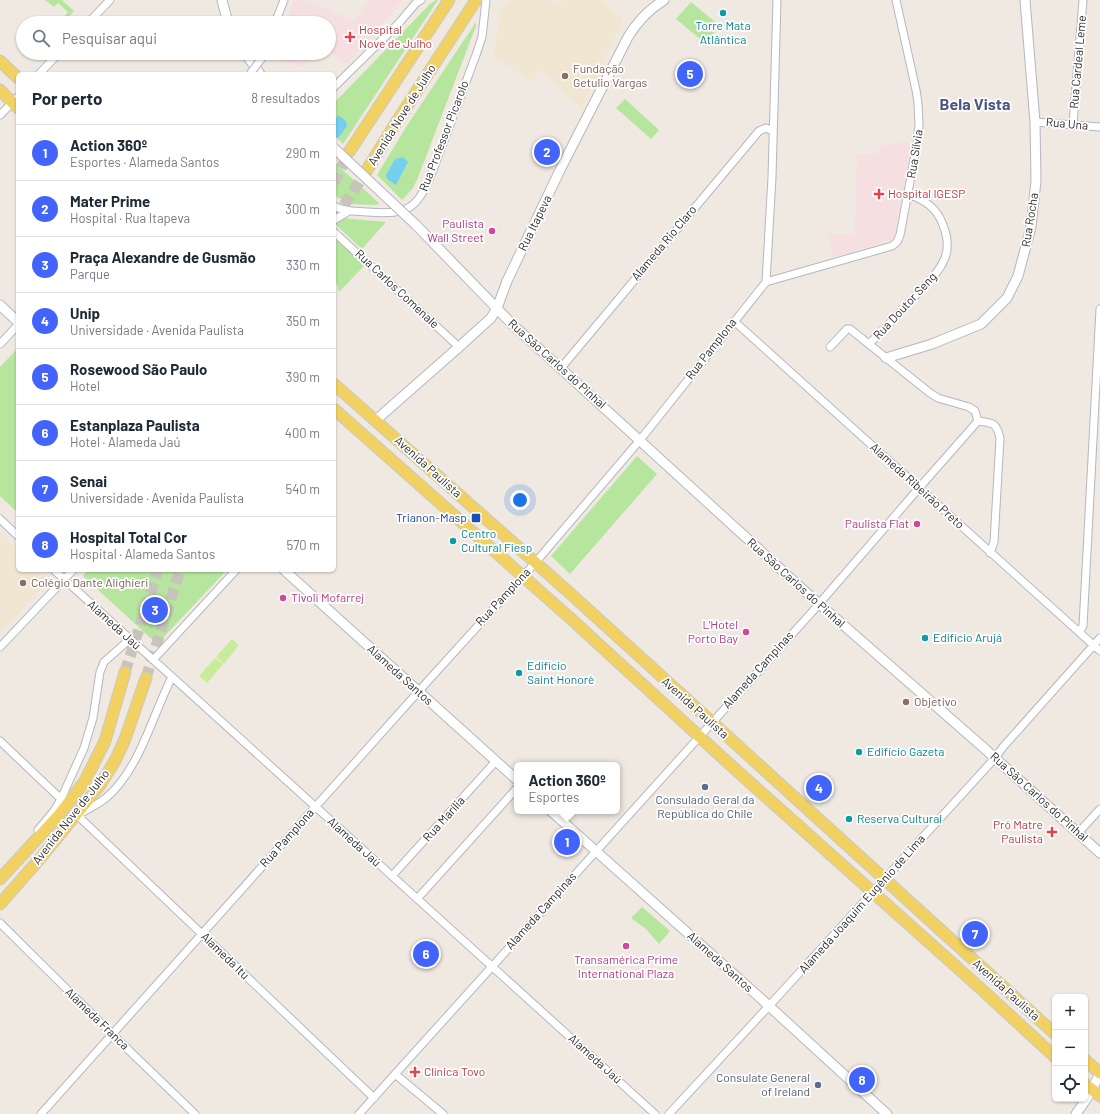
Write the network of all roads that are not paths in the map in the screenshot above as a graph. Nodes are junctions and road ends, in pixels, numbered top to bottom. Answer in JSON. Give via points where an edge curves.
{"nodes":[{"id":1,"x":110,"y":0,"type":"edge"},
{"id":2,"x":222,"y":0,"type":"edge"},
{"id":3,"x":284,"y":0,"type":"edge"},
{"id":4,"x":449,"y":0,"type":"edge"},
{"id":5,"x":476,"y":0,"type":"edge"},
{"id":6,"x":486,"y":0,"type":"edge"},
{"id":7,"x":664,"y":0,"type":"edge"},
{"id":8,"x":777,"y":0,"type":"edge"},
{"id":9,"x":896,"y":0,"type":"edge"},
{"id":10,"x":1025,"y":0,"type":"edge"},
{"id":11,"x":1083,"y":0,"type":"edge"},
{"id":12,"x":418,"y":1,"type":"edge"},
{"id":13,"x":95,"y":16,"type":"edge"},
{"id":14,"x":226,"y":16,"type":"edge"},
{"id":15,"x":278,"y":16,"type":"edge"},
{"id":16,"x":52,"y":60,"type":"edge"},
{"id":17,"x":250,"y":60,"type":"edge"},
{"id":18,"x":260,"y":60,"type":"edge"},
{"id":19,"x":0,"y":61,"type":"edge"},
{"id":20,"x":41,"y":72,"type":"edge"},
{"id":21,"x":251,"y":72,"type":"edge"},
{"id":22,"x":259,"y":72,"type":"edge"},
{"id":23,"x":16,"y":76,"type":"edge"},
{"id":24,"x":336,"y":85,"type":"edge"},
{"id":25,"x":0,"y":90,"type":"edge"},
{"id":26,"x":16,"y":102,"type":"edge"},
{"id":27,"x":0,"y":115,"type":"edge"},
{"id":28,"x":1035,"y":122,"type":"junction"},
{"id":29,"x":1073,"y":124,"type":"junction"},
{"id":30,"x":1100,"y":127,"type":"edge"},
{"id":31,"x":773,"y":131,"type":"junction"},
{"id":32,"x":336,"y":150,"type":"edge"},
{"id":33,"x":349,"y":152,"type":"tunnel mouth"},
{"id":34,"x":367,"y":170,"type":"tunnel mouth"},
{"id":35,"x":908,"y":194,"type":"junction"},
{"id":36,"x":336,"y":207,"type":"edge"},
{"id":37,"x":349,"y":211,"type":"junction"},
{"id":38,"x":336,"y":219,"type":"edge"},
{"id":39,"x":336,"y":234,"type":"edge"},
{"id":40,"x":766,"y":282,"type":"junction"},
{"id":41,"x":0,"y":305,"type":"edge"},
{"id":42,"x":497,"y":308,"type":"junction"},
{"id":43,"x":1100,"y":309,"type":"edge"},
{"id":44,"x":734,"y":321,"type":"junction"},
{"id":45,"x":16,"y":322,"type":"edge"},
{"id":46,"x":16,"y":326,"type":"edge"},
{"id":47,"x":0,"y":344,"type":"edge"},
{"id":48,"x":869,"y":344,"type":"junction"},
{"id":49,"x":460,"y":347,"type":"junction"},
{"id":50,"x":830,"y":347,"type":"dead end"},
{"id":51,"x":886,"y":358,"type":"junction"},
{"id":52,"x":561,"y":368,"type":"junction"},
{"id":53,"x":336,"y":386,"type":"edge"},
{"id":54,"x":336,"y":411,"type":"edge"},
{"id":55,"x":376,"y":420,"type":"junction"},
{"id":56,"x":978,"y":421,"type":"junction"},
{"id":57,"x":640,"y":440,"type":"junction"},
{"id":58,"x":918,"y":488,"type":"junction"},
{"id":59,"x":0,"y":519,"type":"edge"},
{"id":60,"x":16,"y":534,"type":"edge"},
{"id":61,"x":990,"y":553,"type":"junction"},
{"id":62,"x":535,"y":563,"type":"junction"},
{"id":63,"x":56,"y":572,"type":"edge"},
{"id":64,"x":71,"y":572,"type":"edge"},
{"id":65,"x":234,"y":572,"type":"edge"},
{"id":66,"x":286,"y":572,"type":"edge"},
{"id":67,"x":522,"y":576,"type":"junction"},
{"id":68,"x":64,"y":580,"type":"junction"},
{"id":69,"x":819,"y":604,"type":"junction"},
{"id":70,"x":1079,"y":632,"type":"junction"},
{"id":71,"x":1100,"y":638,"type":"edge"},
{"id":72,"x":130,"y":640,"type":"junction"},
{"id":73,"x":1094,"y":645,"type":"junction"},
{"id":74,"x":0,"y":647,"type":"edge"},
{"id":75,"x":1100,"y":651,"type":"edge"},
{"id":76,"x":153,"y":660,"type":"junction"},
{"id":77,"x":125,"y":672,"type":"tunnel mouth"},
{"id":78,"x":172,"y":677,"type":"junction"},
{"id":79,"x":146,"y":678,"type":"tunnel mouth"},
{"id":80,"x":418,"y":691,"type":"junction"},
{"id":81,"x":711,"y":722,"type":"junction"},
{"id":82,"x":700,"y":736,"type":"junction"},
{"id":83,"x":0,"y":740,"type":"edge"},
{"id":84,"x":995,"y":758,"type":"junction"},
{"id":85,"x":496,"y":762,"type":"junction"},
{"id":86,"x":514,"y":777,"type":"edge"},
{"id":87,"x":514,"y":791,"type":"edge"},
{"id":88,"x":61,"y":799,"type":"junction"},
{"id":89,"x":315,"y":807,"type":"junction"},
{"id":90,"x":1100,"y":809,"type":"edge"},
{"id":91,"x":554,"y":814,"type":"edge"},
{"id":92,"x":77,"y":815,"type":"junction"},
{"id":93,"x":1078,"y":833,"type":"junction"},
{"id":94,"x":32,"y":843,"type":"junction"},
{"id":95,"x":596,"y":851,"type":"junction"},
{"id":96,"x":1100,"y":853,"type":"edge"},
{"id":97,"x":392,"y":876,"type":"junction"},
{"id":98,"x":0,"y":879,"type":"edge"},
{"id":99,"x":885,"y":879,"type":"junction"},
{"id":100,"x":873,"y":892,"type":"junction"},
{"id":101,"x":417,"y":899,"type":"junction"},
{"id":102,"x":0,"y":904,"type":"edge"},
{"id":103,"x":0,"y":923,"type":"edge"},
{"id":104,"x":202,"y":933,"type":"junction"},
{"id":105,"x":492,"y":966,"type":"junction"},
{"id":106,"x":769,"y":1006,"type":"junction"},
{"id":107,"x":1052,"y":1031,"type":"edge"},
{"id":108,"x":112,"y":1034,"type":"junction"},
{"id":109,"x":1052,"y":1054,"type":"edge"},
{"id":110,"x":1088,"y":1063,"type":"edge"},
{"id":111,"x":395,"y":1074,"type":"junction"},
{"id":112,"x":1100,"y":1074,"type":"edge"},
{"id":113,"x":1092,"y":1090,"type":"edge"},
{"id":114,"x":374,"y":1098,"type":"junction"},
{"id":115,"x":41,"y":1114,"type":"edge"},
{"id":116,"x":195,"y":1114,"type":"edge"},
{"id":117,"x":359,"y":1114,"type":"edge"},
{"id":118,"x":443,"y":1114,"type":"edge"},
{"id":119,"x":655,"y":1114,"type":"edge"},
{"id":120,"x":669,"y":1114,"type":"edge"},
{"id":121,"x":887,"y":1114,"type":"edge"},
{"id":122,"x":1076,"y":1114,"type":"edge"}],
"edges":[{"from":1,"to":13,"type":"street"},
{"from":2,"to":14,"type":"street"},
{"from":3,"to":15,"type":"street"},
{"from":4,"to":33,"type":"main road","name":"Avenida Nove de Julho"},
{"from":5,"to":34,"type":"main road","name":"Avenida Nove de Julho"},
{"from":6,"to":37,"type":"street","name":"Rua Professor Picarolo","via":[[482,37],[476,55],[434,170],[418,200],[403,212]]},
{"from":7,"to":42,"type":"street","name":"Rua Itapeva","via":[[642,18],[628,37],[561,168],[507,281]]},
{"from":8,"to":31,"type":"street"},
{"from":9,"to":35,"type":"street","name":"Rua Sílvia","via":[[918,103],[919,125]]},
{"from":10,"to":28,"type":"street","name":"Rua Rocha"},
{"from":11,"to":29,"type":"street","name":"Rua Cardeal Leme"},
{"from":12,"to":24,"type":"street"},
{"from":16,"to":20,"type":"street"},
{"from":17,"to":22,"type":"street"},
{"from":18,"to":21,"type":"street","bridge":true},
{"from":19,"to":23,"type":"main road"},
{"from":25,"to":26,"type":"main road"},
{"from":26,"to":27,"type":"street"},
{"from":28,"to":29,"type":"street","name":"Rua Una"},
{"from":28,"to":51,"type":"street","name":"Rua Rocha","via":[[1036,181],[1031,227],[1018,276],[1007,298],[981,324],[932,344]]},
{"from":29,"to":30,"type":"street","name":"Rua Una"},
{"from":31,"to":40,"type":"street"},
{"from":31,"to":52,"type":"street","name":"Alameda Rio Claro","via":[[766,128],[759,130]]},
{"from":32,"to":42,"type":"street","name":"Rua São Carlos do Pinhal","bridge":true,"via":[[422,231]]},
{"from":35,"to":40,"type":"street","name":"Rua Sílvia","via":[[900,235],[892,246]]},
{"from":35,"to":48,"type":"street","name":"Rua Doutor Seng","via":[[922,199],[941,219],[948,240],[946,256],[936,274]]},
{"from":36,"to":37,"type":"street","name":"Rua Professor Picarolo"},
{"from":37,"to":38,"type":"street"},
{"from":39,"to":49,"type":"street","name":"Rua Carlos Comenale"},
{"from":40,"to":44,"type":"street","name":"Rua Pamplona"},
{"from":41,"to":45,"type":"street"},
{"from":42,"to":49,"type":"street","name":"Rua Itapeva","via":[[491,318]]},
{"from":42,"to":52,"type":"street","name":"Rua São Carlos do Pinhal"},
{"from":43,"to":70,"type":"street","via":[[1083,626]]},
{"from":44,"to":57,"type":"street","name":"Rua Pamplona"},
{"from":44,"to":58,"type":"street","name":"Alameda Ribeirão Preto"},
{"from":46,"to":47,"type":"street"},
{"from":48,"to":50,"type":"street","via":[[848,328]]},
{"from":48,"to":51,"type":"street","name":"Rua Doutor Seng"},
{"from":49,"to":55,"type":"street","name":"Rua Itapeva"},
{"from":51,"to":56,"type":"street","name":"Rua Doutor Seng","via":[[930,394],[975,411]]},
{"from":52,"to":57,"type":"street","name":"Rua São Carlos do Pinhal"},
{"from":53,"to":55,"type":"main road","name":"Avenida Paulista"},
{"from":54,"to":67,"type":"main road","name":"Avenida Paulista"},
{"from":55,"to":62,"type":"main road","name":"Avenida Paulista"},
{"from":56,"to":58,"type":"street","name":"Alameda Campinas"},
{"from":56,"to":61,"type":"street","via":[[991,423],[998,429],[1000,438],[994,542]]},
{"from":57,"to":62,"type":"street","name":"Rua Pamplona"},
{"from":57,"to":69,"type":"street","name":"Rua São Carlos do Pinhal"},
{"from":58,"to":61,"type":"street","name":"Alameda Ribeirão Preto"},
{"from":58,"to":69,"type":"street","name":"Alameda Campinas"},
{"from":59,"to":60,"type":"street"},
{"from":61,"to":70,"type":"street","name":"Alameda Ribeirão Preto"},
{"from":62,"to":67,"type":"street","name":"Rua Pamplona"},
{"from":62,"to":81,"type":"main road","name":"Avenida Paulista"},
{"from":63,"to":68,"type":"street","name":"Alameda Jaú"},
{"from":64,"to":68,"type":"street"},
{"from":65,"to":76,"type":"street"},
{"from":66,"to":80,"type":"street","name":"Alameda Santos"},
{"from":67,"to":80,"type":"street","name":"Rua Pamplona"},
{"from":67,"to":82,"type":"main road","name":"Avenida Paulista"},
{"from":68,"to":72,"type":"street","name":"Alameda Jaú"},
{"from":68,"to":74,"type":"street"},
{"from":69,"to":81,"type":"street","name":"Alameda Campinas"},
{"from":69,"to":84,"type":"street","name":"Rua São Carlos do Pinhal"},
{"from":70,"to":73,"type":"street","name":"Alameda Ribeirão Preto"},
{"from":71,"to":73,"type":"street","name":"Alameda Joaquim Eugênio de Lima"},
{"from":72,"to":76,"type":"street","name":"Alameda Jaú"},
{"from":72,"to":88,"type":"street","via":[[104,662],[89,733]]},
{"from":73,"to":75,"type":"street","name":"Alameda Ribeirão Preto"},
{"from":73,"to":84,"type":"street","name":"Alameda Joaquim Eugênio de Lima"},
{"from":76,"to":78,"type":"street","name":"Alameda Jaú"},
{"from":77,"to":94,"type":"main road","name":"Avenida Nove de Julho","via":[[105,741],[85,781],[59,815]]},
{"from":78,"to":89,"type":"street","name":"Alameda Jaú"},
{"from":78,"to":92,"type":"street","via":[[139,752],[123,778],[105,799]]},
{"from":79,"to":92,"type":"main road","name":"Avenida Nove de Julho","via":[[116,759]]},
{"from":80,"to":85,"type":"street","name":"Alameda Santos"},
{"from":80,"to":89,"type":"street","name":"Rua Pamplona"},
{"from":81,"to":82,"type":"street","name":"Alameda Campinas"},
{"from":81,"to":99,"type":"main road","name":"Avenida Paulista"},
{"from":82,"to":95,"type":"street","name":"Alameda Campinas"},
{"from":82,"to":100,"type":"main road","name":"Avenida Paulista"},
{"from":83,"to":88,"type":"street"},
{"from":84,"to":93,"type":"street","name":"Rua São Carlos do Pinhal"},
{"from":84,"to":99,"type":"street","name":"Alameda Joaquim Eugênio de Lima"},
{"from":85,"to":86,"type":"street","name":"Alameda Santos"},
{"from":85,"to":97,"type":"street","name":"Rua Marília"},
{"from":87,"to":101,"type":"street"},
{"from":88,"to":94,"type":"street","via":[[32,838]]},
{"from":89,"to":97,"type":"street","name":"Alameda Jaú"},
{"from":89,"to":104,"type":"street","name":"Rua Pamplona"},
{"from":90,"to":93,"type":"street"},
{"from":91,"to":95,"type":"street","name":"Alameda Santos"},
{"from":92,"to":102,"type":"main road","name":"Avenida Nove de Julho"},
{"from":92,"to":104,"type":"street","name":"Alameda Itu"},
{"from":93,"to":96,"type":"street","name":"Rua São Carlos do Pinhal"},
{"from":94,"to":98,"type":"main road","name":"Avenida Nove de Julho"},
{"from":95,"to":105,"type":"street","name":"Alameda Campinas"},
{"from":95,"to":106,"type":"street","name":"Alameda Santos"},
{"from":97,"to":101,"type":"street","name":"Alameda Jaú"},
{"from":99,"to":100,"type":"street","name":"Alameda Joaquim Eugênio de Lima"},
{"from":99,"to":107,"type":"main road","name":"Avenida Paulista"},
{"from":100,"to":106,"type":"street","name":"Alameda Joaquim Eugênio de Lima"},
{"from":100,"to":109,"type":"main road","name":"Avenida Paulista"},
{"from":101,"to":105,"type":"street","name":"Alameda Jaú"},
{"from":103,"to":108,"type":"street","name":"Alameda Franca"},
{"from":104,"to":108,"type":"street","name":"Rua Pamplona"},
{"from":104,"to":114,"type":"street","name":"Alameda Itu"},
{"from":105,"to":111,"type":"street","name":"Alameda Campinas"},
{"from":105,"to":119,"type":"street","name":"Alameda Jaú"},
{"from":106,"to":120,"type":"street","name":"Alameda Joaquim Eugênio de Lima"},
{"from":106,"to":121,"type":"street","name":"Alameda Santos"},
{"from":108,"to":115,"type":"street","name":"Rua Pamplona"},
{"from":108,"to":116,"type":"street","name":"Alameda Franca"},
{"from":110,"to":112,"type":"main road"},
{"from":111,"to":114,"type":"street","name":"Alameda Campinas"},
{"from":111,"to":118,"type":"street"},
{"from":112,"to":113,"type":"street"},
{"from":113,"to":122,"type":"street"},
{"from":114,"to":117,"type":"street","name":"Alameda Campinas"}]}
